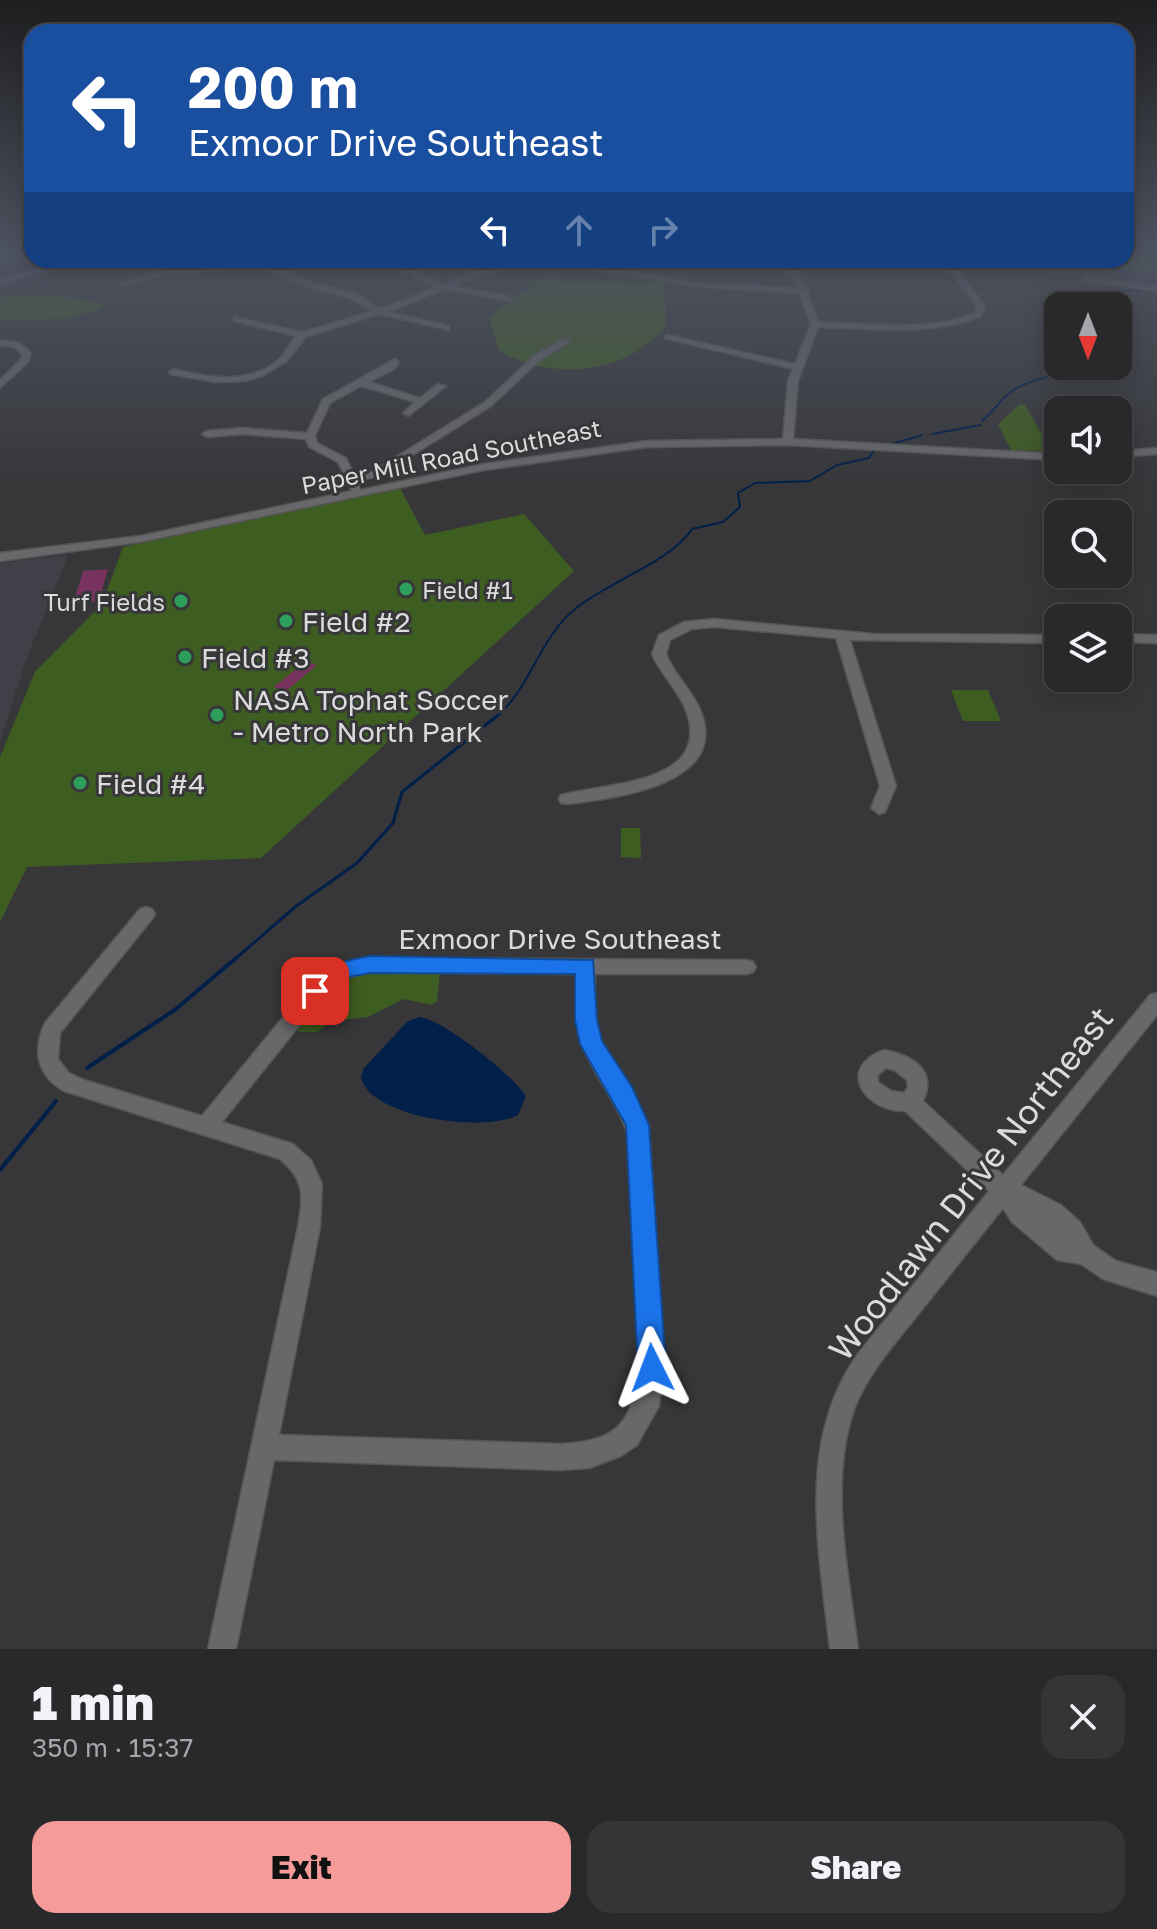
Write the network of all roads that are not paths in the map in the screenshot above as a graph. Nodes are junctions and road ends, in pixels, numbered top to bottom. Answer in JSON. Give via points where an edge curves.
{"nodes":[{"id":1,"x":286,"y":331,"type":"edge"},
{"id":2,"x":317,"y":331,"type":"edge"},
{"id":3,"x":812,"y":331,"type":"edge"},
{"id":4,"x":303,"y":335,"type":"junction"},
{"id":5,"x":668,"y":338,"type":"dead end"},
{"id":6,"x":567,"y":341,"type":"dead end"},
{"id":7,"x":0,"y":343,"type":"edge"},
{"id":8,"x":395,"y":362,"type":"dead end"},
{"id":9,"x":798,"y":363,"type":"junction"},
{"id":10,"x":173,"y":372,"type":"dead end"},
{"id":11,"x":361,"y":383,"type":"junction"},
{"id":12,"x":0,"y":385,"type":"edge"},
{"id":13,"x":441,"y":386,"type":"dead end"},
{"id":14,"x":420,"y":401,"type":"junction"},
{"id":15,"x":408,"y":413,"type":"dead end"},
{"id":16,"x":207,"y":434,"type":"dead end"},
{"id":17,"x":310,"y":436,"type":"junction"},
{"id":18,"x":788,"y":442,"type":"junction"},
{"id":19,"x":1157,"y":451,"type":"edge"},
{"id":20,"x":1132,"y":453,"type":"edge"},
{"id":21,"x":1044,"y":456,"type":"edge"},
{"id":22,"x":352,"y":479,"type":"junction"},
{"id":23,"x":358,"y":494,"type":"junction"},
{"id":24,"x":0,"y":557,"type":"edge"},
{"id":25,"x":842,"y":636,"type":"junction"},
{"id":26,"x":1132,"y":638,"type":"edge"},
{"id":27,"x":1044,"y":639,"type":"edge"},
{"id":28,"x":1157,"y":639,"type":"edge"},
{"id":29,"x":567,"y":799,"type":"dead end"},
{"id":30,"x":879,"y":808,"type":"dead end"},
{"id":31,"x":146,"y":914,"type":"dead end"},
{"id":32,"x":586,"y":966,"type":"junction"},
{"id":33,"x":747,"y":967,"type":"dead end"},
{"id":34,"x":1157,"y":1001,"type":"edge"},
{"id":35,"x":909,"y":1102,"type":"dead end"},
{"id":36,"x":206,"y":1126,"type":"junction"},
{"id":37,"x":1005,"y":1191,"type":"junction"},
{"id":38,"x":1157,"y":1284,"type":"edge"},
{"id":39,"x":263,"y":1447,"type":"junction"},
{"id":40,"x":222,"y":1649,"type":"edge"},
{"id":41,"x":844,"y":1649,"type":"edge"}],
"edges":[{"from":1,"to":4,"type":"street"},
{"from":2,"to":4,"type":"street"},
{"from":3,"to":9,"type":"street"},
{"from":4,"to":10,"type":"street","via":[[284,359],[244,377],[217,382]]},
{"from":5,"to":9,"type":"street"},
{"from":6,"to":22,"type":"street","via":[[538,357],[488,404],[375,474]]},
{"from":7,"to":12,"type":"street","via":[[27,353]]},
{"from":8,"to":11,"type":"street"},
{"from":9,"to":18,"type":"street"},
{"from":11,"to":14,"type":"street"},
{"from":11,"to":17,"type":"street","via":[[326,401]]},
{"from":13,"to":14,"type":"street"},
{"from":14,"to":15,"type":"street"},
{"from":16,"to":17,"type":"street","via":[[234,430]]},
{"from":17,"to":22,"type":"street","via":[[313,445],[342,460]]},
{"from":18,"to":21,"type":"street","name":"Paper Mill Road Southeast"},
{"from":18,"to":23,"type":"street","name":"Paper Mill Road Southeast","via":[[609,448]]},
{"from":19,"to":20,"type":"street"},
{"from":22,"to":23,"type":"street"},
{"from":23,"to":24,"type":"street","name":"Paper Mill Road Southeast","via":[[140,539]]},
{"from":25,"to":27,"type":"street"},
{"from":25,"to":29,"type":"street","via":[[714,623],[671,633],[659,654],[695,713],[694,750],[673,772],[650,783]]},
{"from":25,"to":30,"type":"street","via":[[888,786]]},
{"from":26,"to":28,"type":"street"},
{"from":31,"to":36,"type":"street","via":[[52,1029],[47,1062],[57,1079],[67,1084]]},
{"from":32,"to":33,"type":"street","name":"Exmoor Drive Southeast"},
{"from":32,"to":36,"type":"street","name":"Exmoor Drive Southeast","via":[[370,965],[343,970],[315,991]]},
{"from":32,"to":39,"type":"street","via":[[588,1031],[632,1110],[640,1143],[652,1368],[638,1422],[612,1447],[561,1457]]},
{"from":34,"to":37,"type":"street","name":"Woodlawn Drive Northeast"},
{"from":35,"to":37,"type":"street"},
{"from":36,"to":39,"type":"street","via":[[286,1151],[300,1161],[311,1182],[309,1227]]},
{"from":37,"to":38,"type":"street","via":[[1020,1214],[1065,1252],[1085,1253],[1111,1271]]},
{"from":37,"to":41,"type":"street","name":"Woodlawn Drive Northeast","via":[[884,1338],[850,1390],[836,1432],[830,1507]]},
{"from":39,"to":40,"type":"street"}]}
